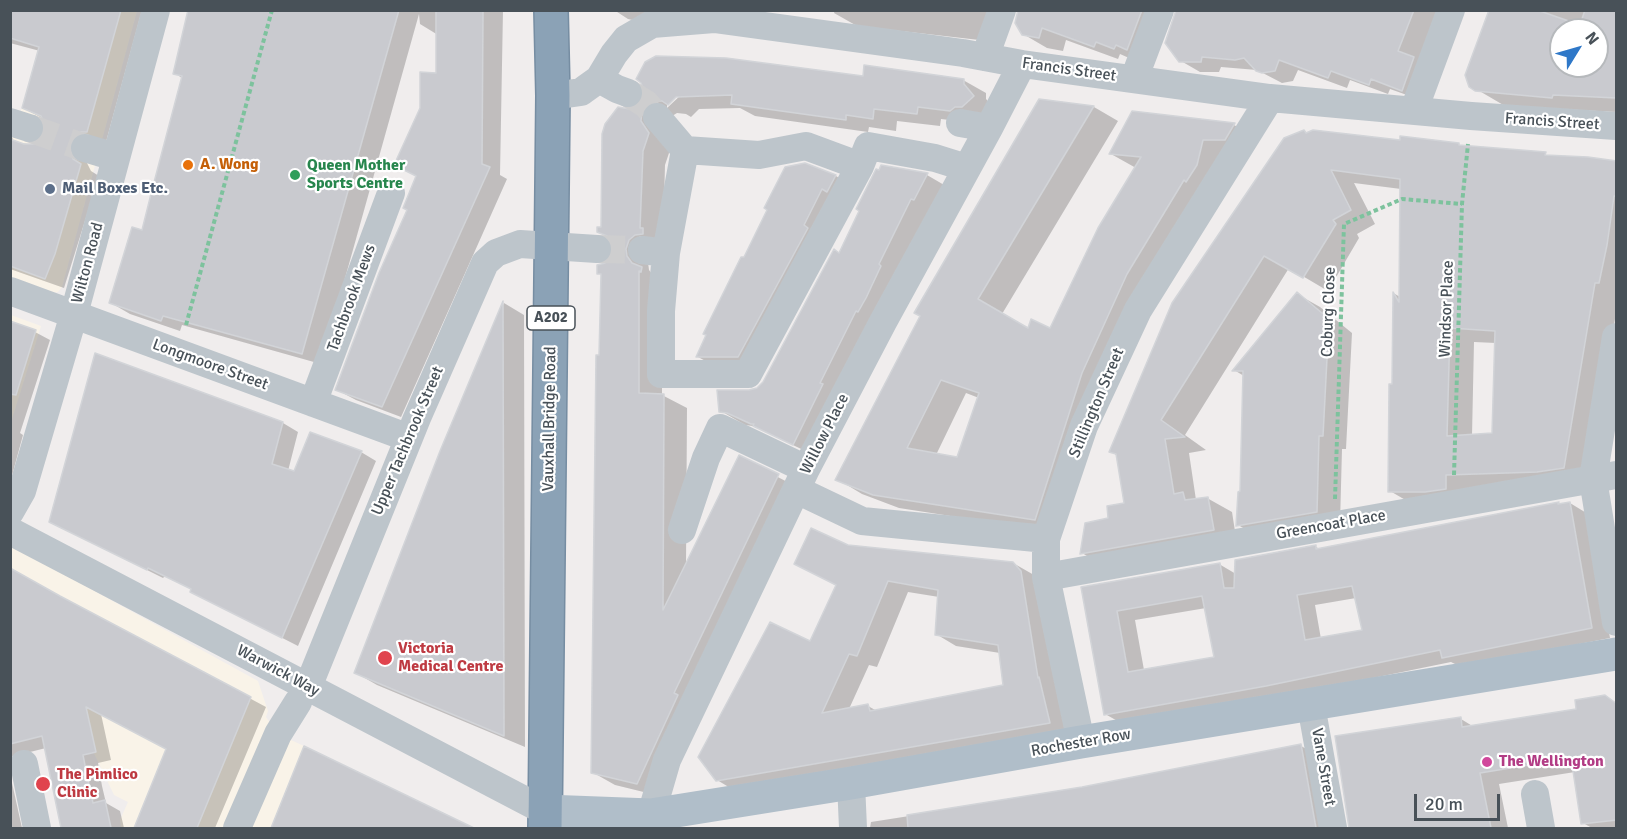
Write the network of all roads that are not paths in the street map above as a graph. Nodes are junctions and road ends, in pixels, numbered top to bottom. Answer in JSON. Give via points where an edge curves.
{"nodes":[{"id":1,"x":156,"y":10,"type":"edge"},
{"id":2,"x":551,"y":10,"type":"edge"},
{"id":3,"x":1002,"y":10,"type":"edge"},
{"id":4,"x":1160,"y":10,"type":"edge"},
{"id":5,"x":1451,"y":10,"type":"edge"},
{"id":6,"x":653,"y":17,"type":"edge"},
{"id":7,"x":798,"y":21,"type":"edge"},
{"id":8,"x":985,"y":57,"type":"junction"},
{"id":9,"x":1022,"y":64,"type":"junction"},
{"id":10,"x":599,"y":79,"type":"junction"},
{"id":11,"x":1134,"y":79,"type":"junction"},
{"id":12,"x":628,"y":93,"type":"tunnel mouth"},
{"id":13,"x":553,"y":96,"type":"junction"},
{"id":14,"x":1270,"y":98,"type":"junction"},
{"id":15,"x":1414,"y":110,"type":"junction"},
{"id":16,"x":657,"y":117,"type":"tunnel mouth"},
{"id":17,"x":960,"y":123,"type":"dead end"},
{"id":18,"x":1617,"y":126,"type":"edge"},
{"id":19,"x":989,"y":128,"type":"junction"},
{"id":20,"x":85,"y":148,"type":"tunnel mouth"},
{"id":21,"x":684,"y":150,"type":"junction"},
{"id":22,"x":116,"y":157,"type":"junction"},
{"id":23,"x":860,"y":166,"type":"junction"},
{"id":24,"x":967,"y":168,"type":"junction"},
{"id":25,"x":391,"y":193,"type":"dead end"},
{"id":26,"x":552,"y":247,"type":"junction"},
{"id":27,"x":597,"y":249,"type":"tunnel mouth"},
{"id":28,"x":10,"y":291,"type":"edge"},
{"id":29,"x":74,"y":314,"type":"junction"},
{"id":30,"x":1617,"y":337,"type":"edge"},
{"id":31,"x":313,"y":403,"type":"junction"},
{"id":32,"x":409,"y":438,"type":"junction"},
{"id":33,"x":1605,"y":477,"type":"edge"},
{"id":34,"x":802,"y":480,"type":"junction"},
{"id":35,"x":10,"y":512,"type":"edge"},
{"id":36,"x":682,"y":530,"type":"dead end"},
{"id":37,"x":10,"y":531,"type":"edge"},
{"id":38,"x":1046,"y":539,"type":"junction"},
{"id":39,"x":1046,"y":577,"type":"junction"},
{"id":40,"x":1617,"y":622,"type":"edge"},
{"id":41,"x":1617,"y":654,"type":"edge"},
{"id":42,"x":303,"y":695,"type":"junction"},
{"id":43,"x":1311,"y":705,"type":"junction"},
{"id":44,"x":1082,"y":742,"type":"junction"},
{"id":45,"x":24,"y":764,"type":"dead end"},
{"id":46,"x":851,"y":783,"type":"junction"},
{"id":47,"x":1535,"y":794,"type":"dead end"},
{"id":48,"x":651,"y":815,"type":"junction"},
{"id":49,"x":545,"y":820,"type":"edge"},
{"id":50,"x":37,"y":828,"type":"edge"},
{"id":51,"x":237,"y":828,"type":"edge"},
{"id":52,"x":853,"y":828,"type":"edge"},
{"id":53,"x":1333,"y":828,"type":"edge"},
{"id":54,"x":1541,"y":828,"type":"edge"}],
"edges":[{"from":1,"to":22,"type":"street","name":"Wilton Road"},
{"from":2,"to":13,"type":"highway","name":"Vauxhall Bridge Road","number":"A202"},
{"from":3,"to":8,"type":"street"},
{"from":4,"to":11,"type":"street"},
{"from":5,"to":15,"type":"street"},
{"from":6,"to":7,"type":"street","name":"Francis Street"},
{"from":6,"to":10,"type":"street","name":"Francis Street","via":[[626,39]]},
{"from":7,"to":8,"type":"street","name":"Francis Street"},
{"from":8,"to":9,"type":"street","name":"Francis Street"},
{"from":9,"to":11,"type":"street","name":"Francis Street"},
{"from":9,"to":19,"type":"street","name":"Willow Place"},
{"from":10,"to":12,"type":"street"},
{"from":10,"to":13,"type":"street","via":[[581,92]]},
{"from":11,"to":14,"type":"street","name":"Francis Street"},
{"from":13,"to":26,"type":"highway","name":"Vauxhall Bridge Road","number":"A202"},
{"from":14,"to":15,"type":"street","name":"Francis Street"},
{"from":14,"to":38,"type":"street","name":"Stillington Street","via":[[1138,310],[1084,426]]},
{"from":15,"to":18,"type":"street","name":"Francis Street"},
{"from":16,"to":21,"type":"street"},
{"from":17,"to":19,"type":"street"},
{"from":19,"to":24,"type":"street","name":"Willow Place"},
{"from":20,"to":22,"type":"street"},
{"from":21,"to":23,"type":"street","via":[[759,155],[806,146]]},
{"from":21,"to":23,"type":"street","via":[[654,251],[661,311],[661,374],[748,375]]},
{"from":22,"to":29,"type":"street","name":"Wilton Road"},
{"from":23,"to":24,"type":"street","via":[[868,146]]},
{"from":24,"to":34,"type":"street","name":"Willow Place"},
{"from":25,"to":31,"type":"street","name":"Tachbrook Mews"},
{"from":26,"to":27,"type":"street","name":"Upper Tachbrook Street"},
{"from":26,"to":32,"type":"street","name":"Upper Tachbrook Street","via":[[520,244],[496,253],[485,263]]},
{"from":26,"to":49,"type":"highway","name":"Vauxhall Bridge Road","number":"A202"},
{"from":28,"to":29,"type":"street","name":"Longmoore Street"},
{"from":29,"to":31,"type":"street","name":"Longmoore Street"},
{"from":29,"to":35,"type":"street","name":"Wilton Road","via":[[22,491]]},
{"from":30,"to":33,"type":"street"},
{"from":31,"to":32,"type":"street","name":"Longmoore Street"},
{"from":32,"to":42,"type":"street","name":"Upper Tachbrook Street"},
{"from":33,"to":39,"type":"street","name":"Greencoat Place"},
{"from":33,"to":40,"type":"street"},
{"from":34,"to":36,"type":"street","via":[[720,428]]},
{"from":34,"to":38,"type":"street","via":[[862,521]]},
{"from":34,"to":48,"type":"street","name":"Willow Place","via":[[667,760]]},
{"from":37,"to":42,"type":"street","name":"Warwick Way"},
{"from":38,"to":39,"type":"street","name":"Stillington Street"},
{"from":39,"to":44,"type":"street","name":"Stillington Street"},
{"from":41,"to":43,"type":"main road","name":"Rochester Row"},
{"from":42,"to":49,"type":"street","name":"Warwick Way"},
{"from":42,"to":51,"type":"street","name":"Upper Tachbrook Street","via":[[278,734]]},
{"from":43,"to":44,"type":"main road","name":"Rochester Row"},
{"from":43,"to":53,"type":"street","name":"Vane Street"},
{"from":44,"to":46,"type":"main road","name":"Rochester Row"},
{"from":45,"to":50,"type":"street"},
{"from":46,"to":48,"type":"main road","name":"Rochester Row"},
{"from":46,"to":52,"type":"street"},
{"from":47,"to":54,"type":"street"},
{"from":48,"to":49,"type":"main road","name":"Rochester Row"}]}
